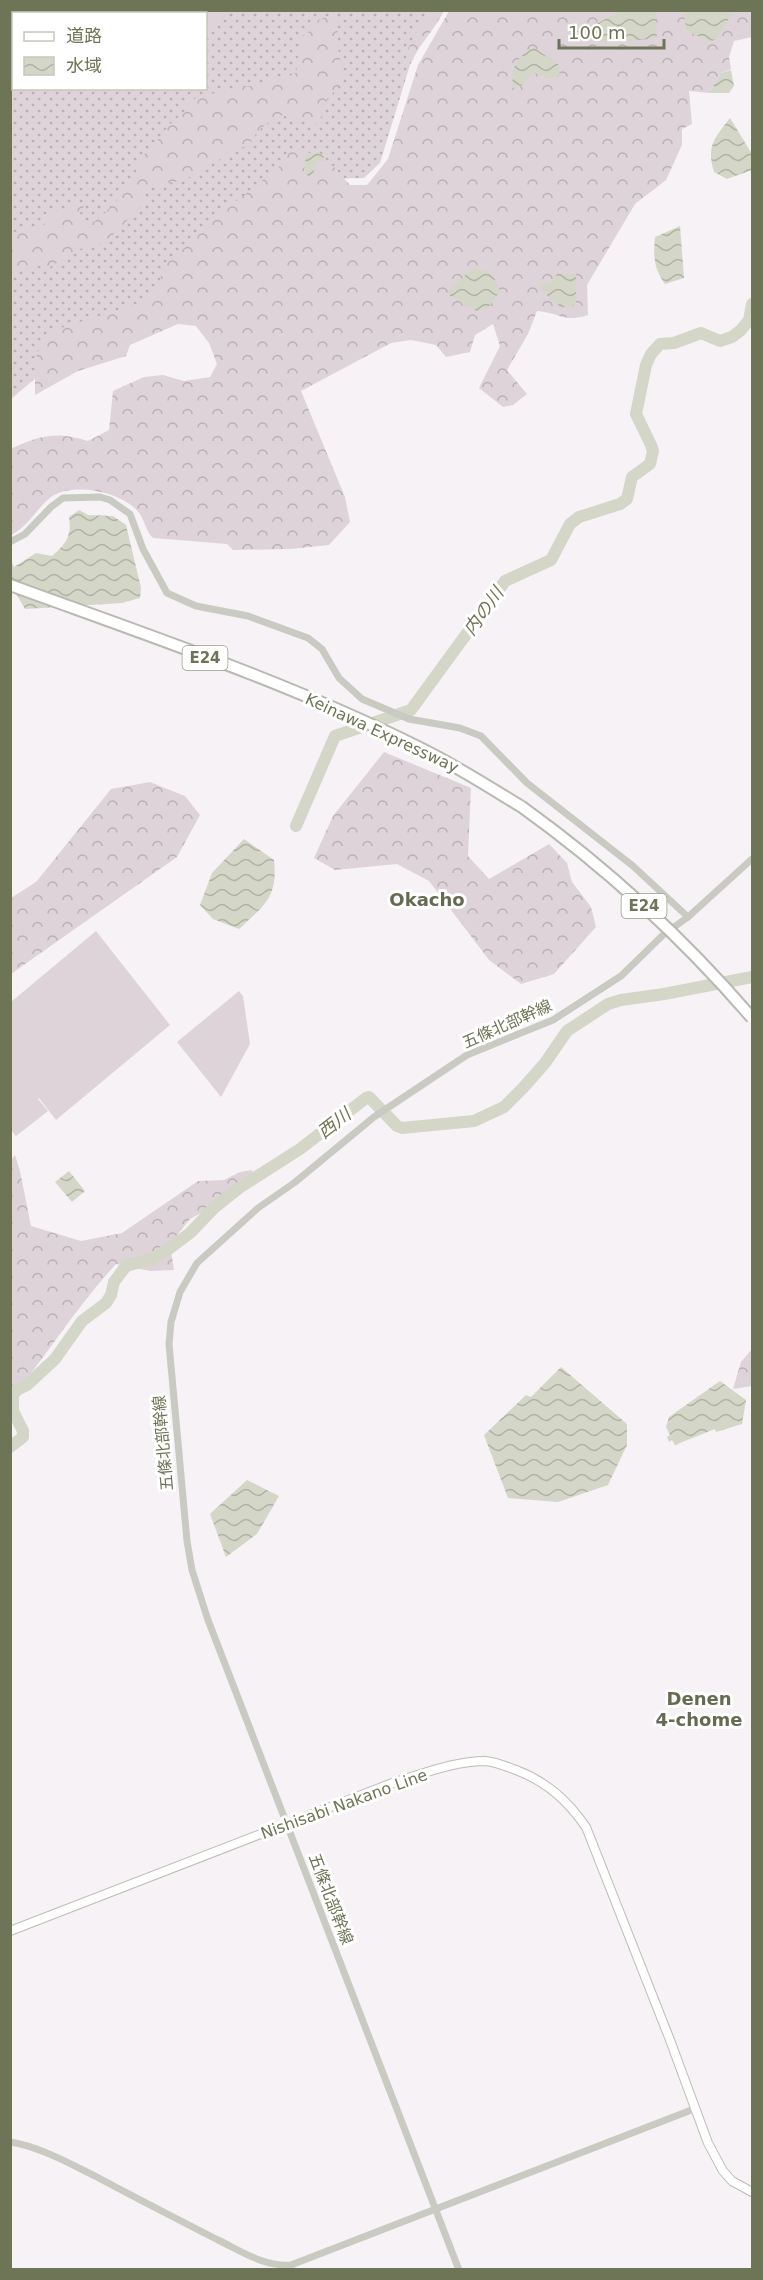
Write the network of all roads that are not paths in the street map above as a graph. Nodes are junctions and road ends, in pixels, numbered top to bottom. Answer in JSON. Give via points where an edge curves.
{"nodes":[{"id":1,"x":10,"y":542,"type":"edge"},
{"id":2,"x":10,"y":585,"type":"edge"},
{"id":3,"x":753,"y":859,"type":"edge"},
{"id":4,"x":688,"y":917,"type":"junction"},
{"id":5,"x":753,"y":1018,"type":"edge"},
{"id":6,"x":287,"y":1824,"type":"junction"},
{"id":7,"x":10,"y":1931,"type":"edge"},
{"id":8,"x":694,"y":2109,"type":"junction"},
{"id":9,"x":10,"y":2142,"type":"edge"},
{"id":10,"x":753,"y":2192,"type":"edge"},
{"id":11,"x":436,"y":2210,"type":"junction"},
{"id":12,"x":459,"y":2270,"type":"edge"}],
"edges":[{"from":1,"to":4,"type":"street","via":[[25,534],[63,498],[110,500],[130,514],[143,549],[167,593],[196,606],[267,622],[316,643],[345,686],[367,702],[409,719],[481,736],[527,783],[633,866]]},
{"from":2,"to":5,"type":"highway","name":"Keinawa Expressway","number":"E24","bridge":true,"via":[[310,698],[422,748],[522,807],[568,841],[631,893]]},
{"from":3,"to":4,"type":"street","name":"五條北部幹線"},
{"from":4,"to":6,"type":"street","name":"五條北部幹線","via":[[663,935],[621,976],[583,1003],[553,1020],[467,1055],[374,1117],[231,1231],[196,1263],[180,1292],[169,1344],[192,1570]]},
{"from":6,"to":7,"type":"main road","name":"Nishisabi Nakano Line"},
{"from":6,"to":8,"type":"main road","name":"Nishisabi Nakano Line","via":[[395,1782],[485,1761],[535,1777],[555,1791],[586,1827]]},
{"from":6,"to":11,"type":"street","name":"五條北部幹線"},
{"from":8,"to":10,"type":"main road","name":"Nishisabi Nakano Line","via":[[723,2171],[732,2181]]},
{"from":8,"to":11,"type":"street"},
{"from":9,"to":11,"type":"street","via":[[73,2163],[271,2265],[291,2265]]},
{"from":11,"to":12,"type":"street","name":"五條北部幹線"}]}
